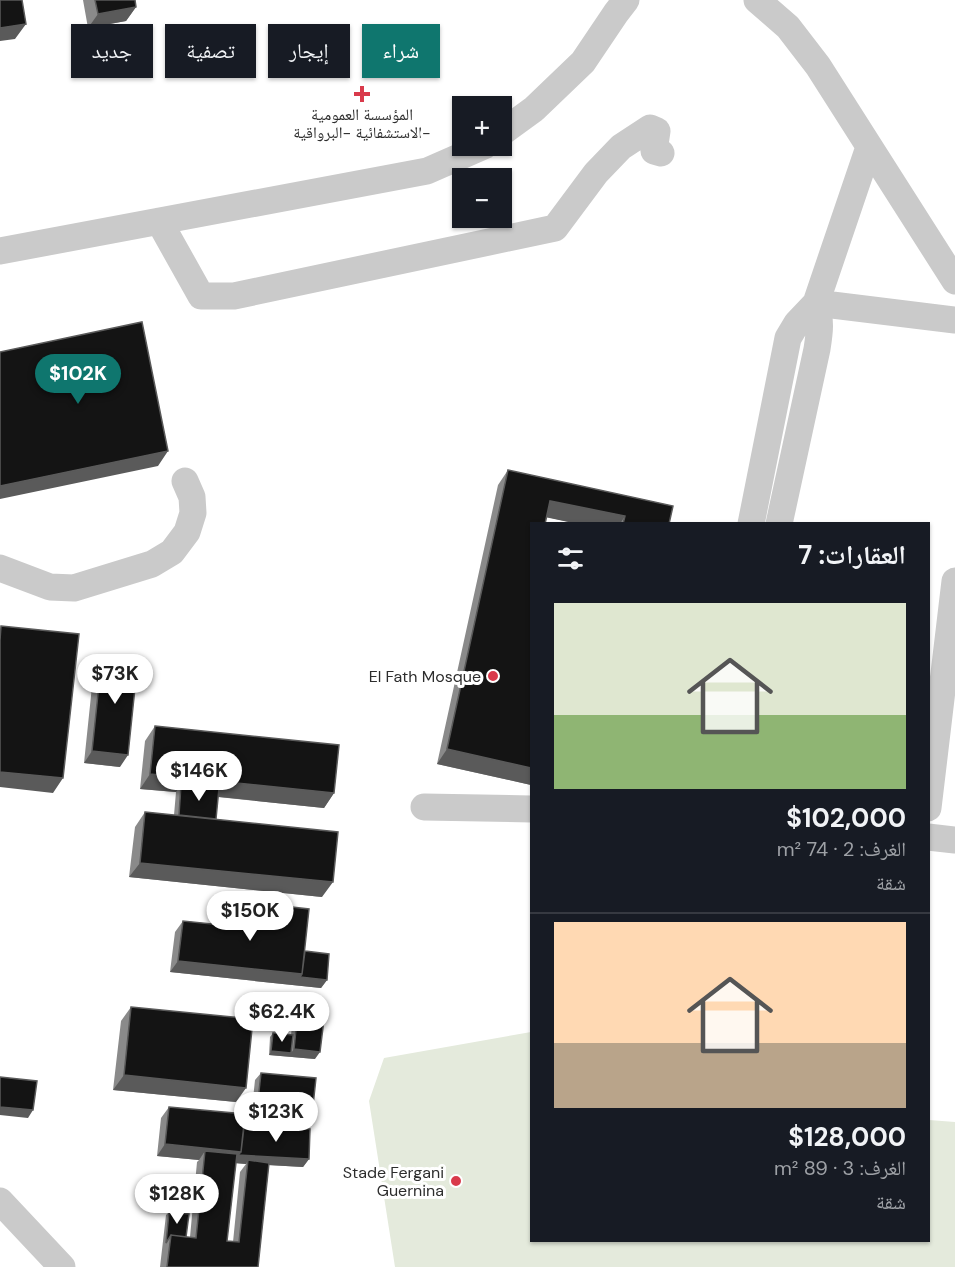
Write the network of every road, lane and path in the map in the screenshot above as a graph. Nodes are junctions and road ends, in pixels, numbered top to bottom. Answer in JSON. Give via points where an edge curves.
{"nodes":[{"id":1,"x":626,"y":0,"type":"edge"},
{"id":2,"x":757,"y":0,"type":"edge"},
{"id":3,"x":512,"y":125,"type":"edge"},
{"id":4,"x":869,"y":147,"type":"junction"},
{"id":5,"x":662,"y":153,"type":"dead end"},
{"id":6,"x":461,"y":156,"type":"edge"},
{"id":7,"x":159,"y":221,"type":"junction"},
{"id":8,"x":0,"y":252,"type":"edge"},
{"id":9,"x":955,"y":281,"type":"edge"},
{"id":10,"x":816,"y":303,"type":"junction"},
{"id":11,"x":955,"y":320,"type":"edge"},
{"id":12,"x":185,"y":482,"type":"dead end"},
{"id":13,"x":751,"y":522,"type":"edge"},
{"id":14,"x":779,"y":522,"type":"edge"},
{"id":15,"x":0,"y":568,"type":"edge"},
{"id":16,"x":955,"y":581,"type":"edge"},
{"id":17,"x":930,"y":791,"type":"edge"},
{"id":18,"x":424,"y":807,"type":"dead end"},
{"id":19,"x":530,"y":809,"type":"edge"},
{"id":20,"x":930,"y":837,"type":"edge"},
{"id":21,"x":955,"y":840,"type":"edge"},
{"id":22,"x":0,"y":1201,"type":"edge"},
{"id":23,"x":62,"y":1267,"type":"edge"}],
"edges":[{"from":1,"to":3,"type":"street","via":[[583,62]]},
{"from":2,"to":4,"type":"street","via":[[788,27],[818,66]]},
{"from":4,"to":9,"type":"street"},
{"from":4,"to":10,"type":"street"},
{"from":5,"to":7,"type":"street","via":[[654,151],[657,131],[650,128],[621,147],[555,228],[234,296],[201,296]]},
{"from":6,"to":7,"type":"street","via":[[427,171]]},
{"from":7,"to":8,"type":"street"},
{"from":10,"to":11,"type":"street"},
{"from":10,"to":13,"type":"street","via":[[788,338]]},
{"from":10,"to":14,"type":"street","via":[[820,319],[817,349]]},
{"from":12,"to":15,"type":"street","via":[[194,513],[187,532],[172,552],[152,564],[74,588],[50,587]]},
{"from":16,"to":17,"type":"street"},
{"from":18,"to":19,"type":"street"},
{"from":20,"to":21,"type":"street"},
{"from":22,"to":23,"type":"street"}]}
